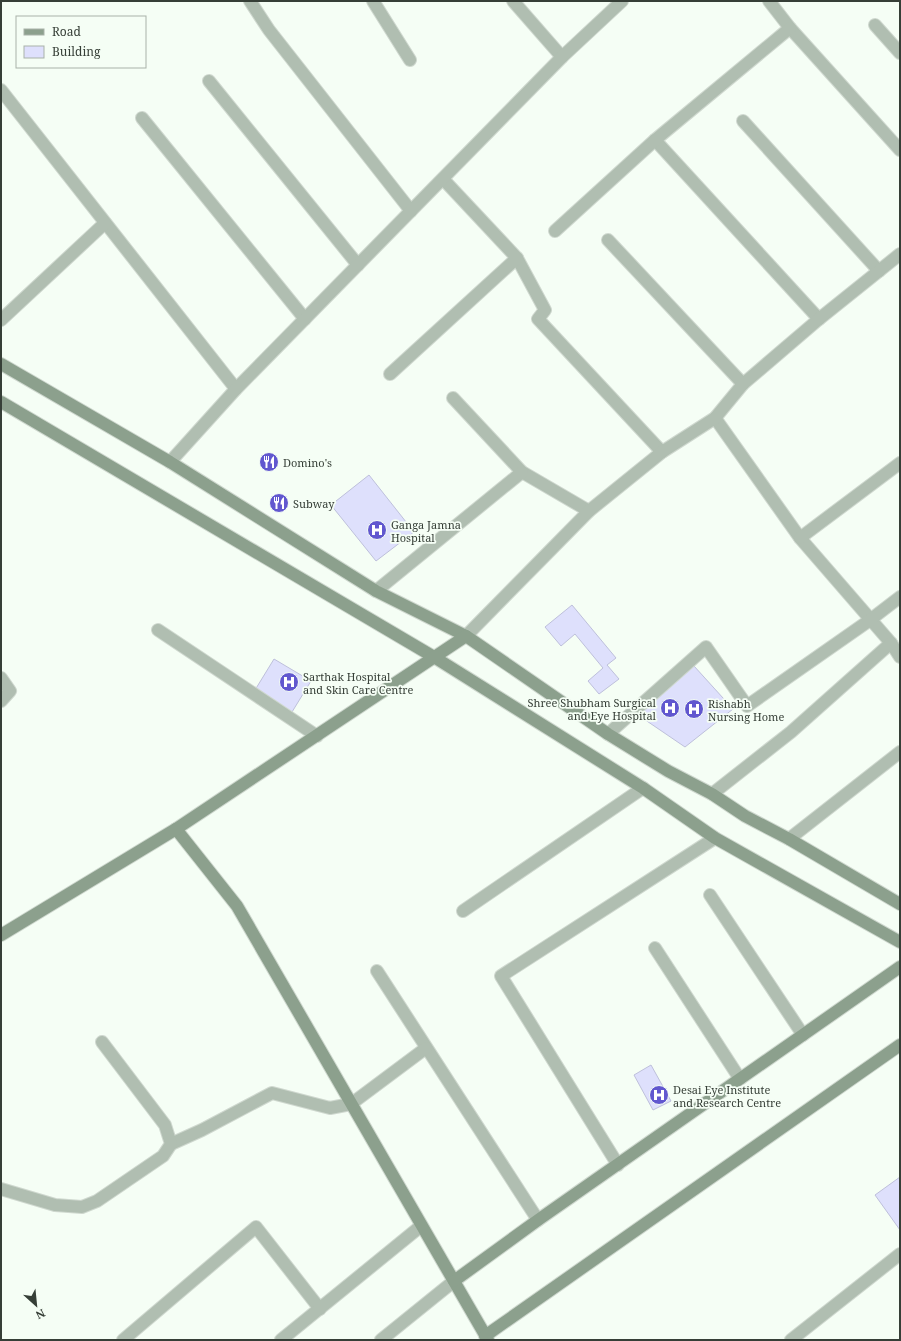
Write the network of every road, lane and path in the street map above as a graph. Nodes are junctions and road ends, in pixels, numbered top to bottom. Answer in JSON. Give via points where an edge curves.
{"nodes":[{"id":1,"x":250,"y":1,"type":"edge"},
{"id":2,"x":372,"y":1,"type":"edge"},
{"id":3,"x":513,"y":1,"type":"edge"},
{"id":4,"x":622,"y":1,"type":"edge"},
{"id":5,"x":769,"y":1,"type":"edge"},
{"id":6,"x":875,"y":25,"type":"dead end"},
{"id":7,"x":790,"y":28,"type":"junction"},
{"id":8,"x":900,"y":53,"type":"edge"},
{"id":9,"x":562,"y":58,"type":"junction"},
{"id":10,"x":410,"y":60,"type":"dead end"},
{"id":11,"x":209,"y":81,"type":"dead end"},
{"id":12,"x":1,"y":90,"type":"edge"},
{"id":13,"x":142,"y":118,"type":"dead end"},
{"id":14,"x":743,"y":121,"type":"dead end"},
{"id":15,"x":655,"y":140,"type":"junction"},
{"id":16,"x":900,"y":150,"type":"edge"},
{"id":17,"x":443,"y":179,"type":"junction"},
{"id":18,"x":411,"y":211,"type":"junction"},
{"id":19,"x":105,"y":223,"type":"junction"},
{"id":20,"x":555,"y":231,"type":"dead end"},
{"id":21,"x":608,"y":240,"type":"dead end"},
{"id":22,"x":900,"y":254,"type":"edge"},
{"id":23,"x":517,"y":258,"type":"junction"},
{"id":24,"x":358,"y":265,"type":"junction"},
{"id":25,"x":879,"y":271,"type":"junction"},
{"id":26,"x":305,"y":319,"type":"junction"},
{"id":27,"x":819,"y":319,"type":"junction"},
{"id":28,"x":1,"y":320,"type":"edge"},
{"id":29,"x":1,"y":364,"type":"edge"},
{"id":30,"x":390,"y":374,"type":"dead end"},
{"id":31,"x":743,"y":384,"type":"junction"},
{"id":32,"x":236,"y":389,"type":"junction"},
{"id":33,"x":453,"y":398,"type":"dead end"},
{"id":34,"x":1,"y":402,"type":"edge"},
{"id":35,"x":715,"y":418,"type":"junction"},
{"id":36,"x":662,"y":452,"type":"junction"},
{"id":37,"x":170,"y":462,"type":"junction"},
{"id":38,"x":900,"y":463,"type":"edge"},
{"id":39,"x":522,"y":472,"type":"junction"},
{"id":40,"x":590,"y":511,"type":"junction"},
{"id":41,"x":800,"y":538,"type":"junction"},
{"id":42,"x":376,"y":591,"type":"junction"},
{"id":43,"x":900,"y":597,"type":"edge"},
{"id":44,"x":870,"y":620,"type":"junction"},
{"id":45,"x":158,"y":630,"type":"dead end"},
{"id":46,"x":466,"y":636,"type":"junction"},
{"id":47,"x":890,"y":642,"type":"junction"},
{"id":48,"x":900,"y":657,"type":"edge"},
{"id":49,"x":434,"y":658,"type":"junction"},
{"id":50,"x":1,"y":678,"type":"edge"},
{"id":51,"x":1,"y":701,"type":"edge"},
{"id":52,"x":608,"y":734,"type":"junction"},
{"id":53,"x":318,"y":736,"type":"junction"},
{"id":54,"x":900,"y":752,"type":"edge"},
{"id":55,"x":643,"y":788,"type":"junction"},
{"id":56,"x":712,"y":794,"type":"junction"},
{"id":57,"x":176,"y":829,"type":"junction"},
{"id":58,"x":715,"y":838,"type":"junction"},
{"id":59,"x":789,"y":839,"type":"junction"},
{"id":60,"x":710,"y":896,"type":"dead end"},
{"id":61,"x":900,"y":904,"type":"edge"},
{"id":62,"x":463,"y":911,"type":"dead end"},
{"id":63,"x":1,"y":935,"type":"edge"},
{"id":64,"x":900,"y":942,"type":"edge"},
{"id":65,"x":655,"y":948,"type":"dead end"},
{"id":66,"x":900,"y":967,"type":"edge"},
{"id":67,"x":377,"y":971,"type":"dead end"},
{"id":68,"x":803,"y":1035,"type":"junction"},
{"id":69,"x":102,"y":1042,"type":"dead end"},
{"id":70,"x":900,"y":1045,"type":"edge"},
{"id":71,"x":426,"y":1048,"type":"junction"},
{"id":72,"x":740,"y":1079,"type":"junction"},
{"id":73,"x":351,"y":1104,"type":"junction"},
{"id":74,"x":171,"y":1144,"type":"junction"},
{"id":75,"x":618,"y":1165,"type":"junction"},
{"id":76,"x":1,"y":1189,"type":"edge"},
{"id":77,"x":538,"y":1220,"type":"junction"},
{"id":78,"x":421,"y":1226,"type":"junction"},
{"id":79,"x":900,"y":1254,"type":"edge"},
{"id":80,"x":454,"y":1281,"type":"junction"},
{"id":81,"x":320,"y":1309,"type":"junction"},
{"id":82,"x":487,"y":1338,"type":"edge"},
{"id":83,"x":123,"y":1340,"type":"edge"},
{"id":84,"x":281,"y":1340,"type":"edge"},
{"id":85,"x":381,"y":1340,"type":"edge"},
{"id":86,"x":791,"y":1340,"type":"edge"}],
"edges":[{"from":1,"to":18,"type":"street","via":[[269,30]]},
{"from":2,"to":10,"type":"street"},
{"from":3,"to":9,"type":"street"},
{"from":4,"to":9,"type":"street"},
{"from":5,"to":7,"type":"street"},
{"from":6,"to":8,"type":"street"},
{"from":7,"to":15,"type":"street"},
{"from":7,"to":16,"type":"street"},
{"from":9,"to":17,"type":"street"},
{"from":11,"to":24,"type":"street"},
{"from":12,"to":19,"type":"street"},
{"from":13,"to":26,"type":"street"},
{"from":14,"to":25,"type":"street"},
{"from":15,"to":20,"type":"street"},
{"from":15,"to":27,"type":"street"},
{"from":17,"to":18,"type":"street"},
{"from":17,"to":23,"type":"street"},
{"from":18,"to":24,"type":"street"},
{"from":19,"to":28,"type":"street"},
{"from":19,"to":32,"type":"street"},
{"from":21,"to":31,"type":"street"},
{"from":22,"to":25,"type":"street"},
{"from":23,"to":30,"type":"street"},
{"from":23,"to":36,"type":"street","via":[[544,310],[538,319]]},
{"from":24,"to":26,"type":"street"},
{"from":25,"to":27,"type":"street"},
{"from":26,"to":32,"type":"street"},
{"from":27,"to":31,"type":"street"},
{"from":29,"to":37,"type":"street"},
{"from":31,"to":35,"type":"street"},
{"from":32,"to":37,"type":"street"},
{"from":33,"to":39,"type":"street"},
{"from":34,"to":49,"type":"street"},
{"from":35,"to":36,"type":"street"},
{"from":35,"to":41,"type":"street"},
{"from":36,"to":40,"type":"street"},
{"from":37,"to":42,"type":"street"},
{"from":38,"to":41,"type":"street"},
{"from":39,"to":40,"type":"street"},
{"from":39,"to":42,"type":"street"},
{"from":40,"to":46,"type":"street"},
{"from":41,"to":44,"type":"street"},
{"from":42,"to":46,"type":"street"},
{"from":43,"to":44,"type":"street"},
{"from":44,"to":47,"type":"street"},
{"from":44,"to":52,"type":"street","via":[[747,706],[706,647]]},
{"from":45,"to":53,"type":"street"},
{"from":46,"to":49,"type":"street"},
{"from":46,"to":52,"type":"street"},
{"from":47,"to":48,"type":"street"},
{"from":47,"to":56,"type":"street","via":[[791,732]]},
{"from":49,"to":53,"type":"street"},
{"from":49,"to":55,"type":"street"},
{"from":50,"to":51,"type":"street","via":[[10,691]]},
{"from":52,"to":56,"type":"street","via":[[668,771]]},
{"from":53,"to":57,"type":"street"},
{"from":54,"to":59,"type":"street"},
{"from":55,"to":58,"type":"street"},
{"from":55,"to":62,"type":"street"},
{"from":56,"to":59,"type":"street","via":[[745,816]]},
{"from":57,"to":63,"type":"street"},
{"from":57,"to":73,"type":"street","via":[[237,906]]},
{"from":58,"to":64,"type":"street"},
{"from":58,"to":75,"type":"street","via":[[501,976]]},
{"from":59,"to":61,"type":"street"},
{"from":60,"to":68,"type":"street"},
{"from":65,"to":72,"type":"street"},
{"from":66,"to":68,"type":"street"},
{"from":67,"to":71,"type":"street"},
{"from":68,"to":72,"type":"street"},
{"from":69,"to":74,"type":"street","via":[[165,1125]]},
{"from":70,"to":82,"type":"street"},
{"from":71,"to":73,"type":"street"},
{"from":71,"to":77,"type":"street"},
{"from":72,"to":75,"type":"street"},
{"from":73,"to":74,"type":"street","via":[[330,1108],[272,1093]]},
{"from":73,"to":78,"type":"street"},
{"from":74,"to":76,"type":"street","via":[[163,1156],[97,1201],[82,1207],[55,1205]]},
{"from":75,"to":77,"type":"street"},
{"from":77,"to":80,"type":"street"},
{"from":78,"to":80,"type":"street"},
{"from":78,"to":81,"type":"street"},
{"from":79,"to":86,"type":"street"},
{"from":80,"to":82,"type":"street"},
{"from":80,"to":85,"type":"street"},
{"from":81,"to":83,"type":"street","via":[[256,1227]]},
{"from":81,"to":84,"type":"street"}]}
